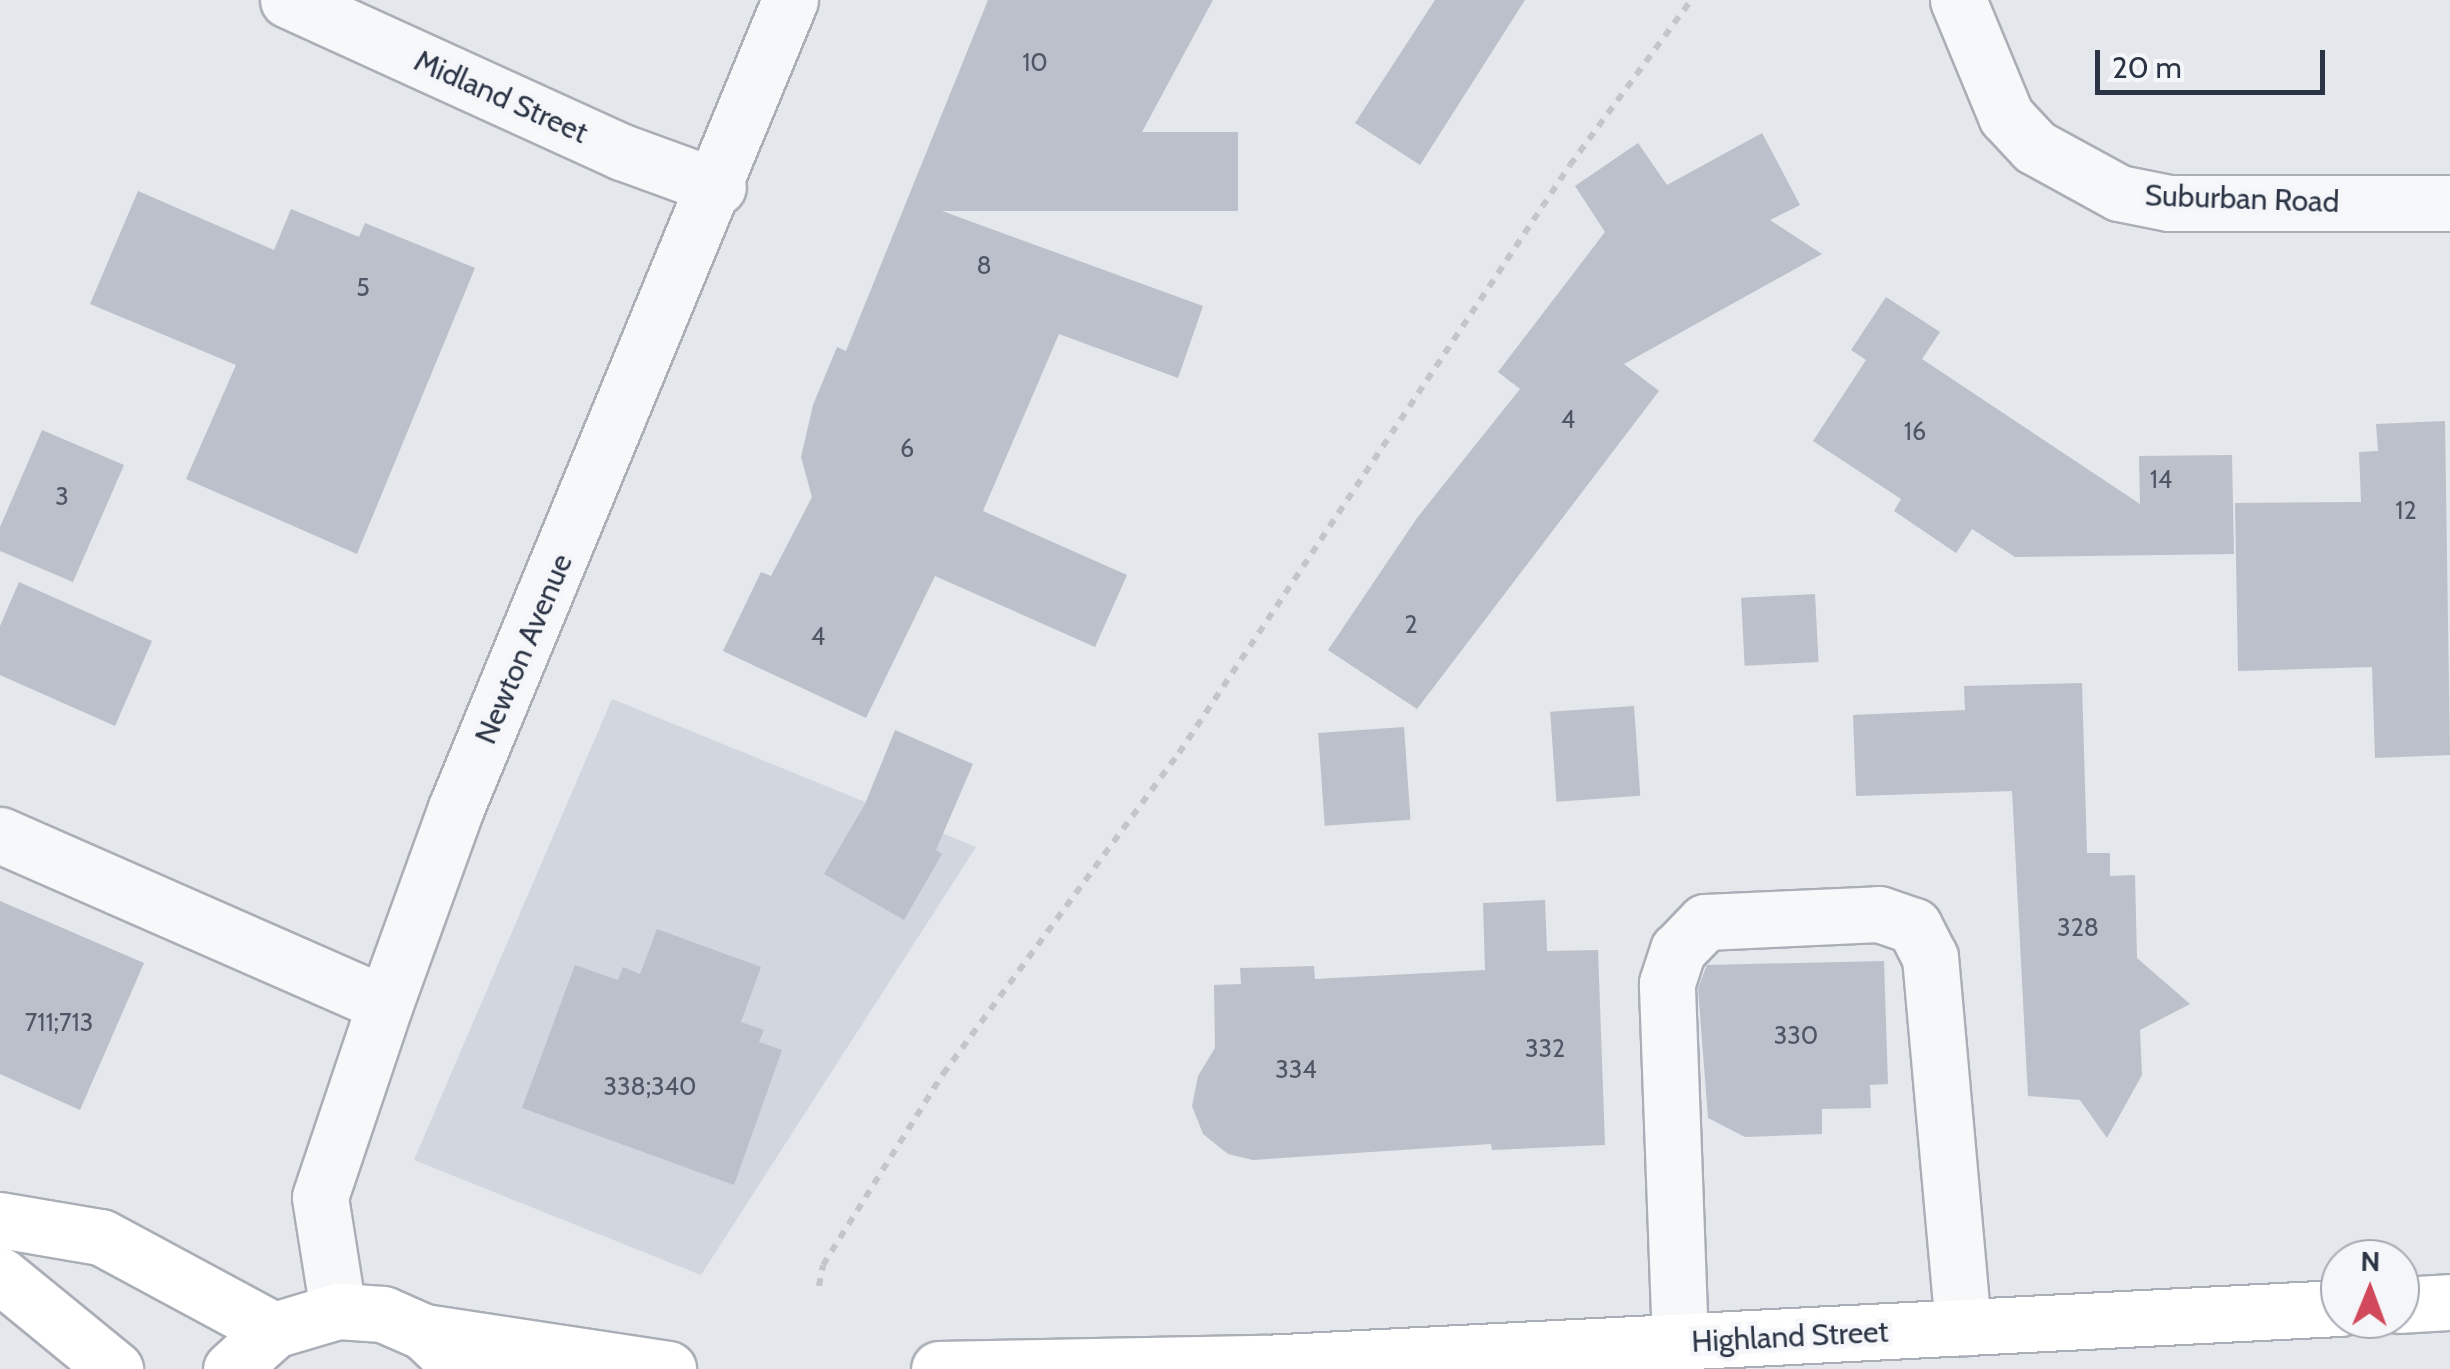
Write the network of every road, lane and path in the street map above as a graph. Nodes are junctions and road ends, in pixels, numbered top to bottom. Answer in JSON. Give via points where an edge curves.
{"nodes":[{"id":1,"x":288,"y":0,"type":"edge"},
{"id":2,"x":790,"y":0,"type":"edge"},
{"id":3,"x":1691,"y":0,"type":"edge"},
{"id":4,"x":1958,"y":0,"type":"edge"},
{"id":5,"x":718,"y":187,"type":"junction"},
{"id":6,"x":2450,"y":204,"type":"edge"},
{"id":7,"x":0,"y":835,"type":"edge"},
{"id":8,"x":385,"y":1004,"type":"junction"},
{"id":9,"x":0,"y":1220,"type":"edge"},
{"id":10,"x":0,"y":1275,"type":"edge"},
{"id":11,"x":819,"y":1286,"type":"dead end"},
{"id":12,"x":2450,"y":1302,"type":"edge"},
{"id":13,"x":2420,"y":1304,"type":"edge"},
{"id":14,"x":2320,"y":1309,"type":"edge"},
{"id":15,"x":338,"y":1311,"type":"junction"},
{"id":16,"x":1963,"y":1328,"type":"junction"},
{"id":17,"x":274,"y":1330,"type":"junction"},
{"id":18,"x":424,"y":1332,"type":"junction"},
{"id":19,"x":1680,"y":1342,"type":"junction"},
{"id":20,"x":115,"y":1369,"type":"edge"},
{"id":21,"x":232,"y":1369,"type":"edge"},
{"id":22,"x":463,"y":1369,"type":"edge"},
{"id":23,"x":668,"y":1369,"type":"edge"},
{"id":24,"x":940,"y":1369,"type":"edge"}],
"edges":[{"from":1,"to":5,"type":"street","name":"Midland Street","via":[[622,152]]},
{"from":2,"to":5,"type":"street","name":"Newton Avenue"},
{"from":3,"to":11,"type":"path","via":[[1570,165],[1178,753],[943,1074],[823,1264]]},
{"from":4,"to":6,"type":"street","name":"Suburban Road","via":[[2006,116],[2035,147],[2120,194],[2168,203]]},
{"from":5,"to":8,"type":"street","name":"Newton Avenue","via":[[456,808]]},
{"from":7,"to":8,"type":"street"},
{"from":8,"to":15,"type":"street","name":"Newton Avenue","via":[[320,1197]]},
{"from":9,"to":17,"type":"main road","via":[[100,1236]]},
{"from":10,"to":20,"type":"main road"},
{"from":12,"to":13,"type":"main road"},
{"from":14,"to":16,"type":"main road","name":"Highland Street"},
{"from":15,"to":17,"type":"main road"},
{"from":15,"to":18,"type":"main road","via":[[383,1314]]},
{"from":16,"to":19,"type":"main road","name":"Highland Street"},
{"from":16,"to":19,"type":"street","via":[[1930,957],[1914,926],[1879,914],[1763,919],[1705,922],[1678,950],[1667,983]]},
{"from":17,"to":21,"type":"main road"},
{"from":18,"to":22,"type":"main road"},
{"from":18,"to":23,"type":"main road"},
{"from":19,"to":24,"type":"main road","name":"Highland Street","via":[[1264,1363]]}]}
